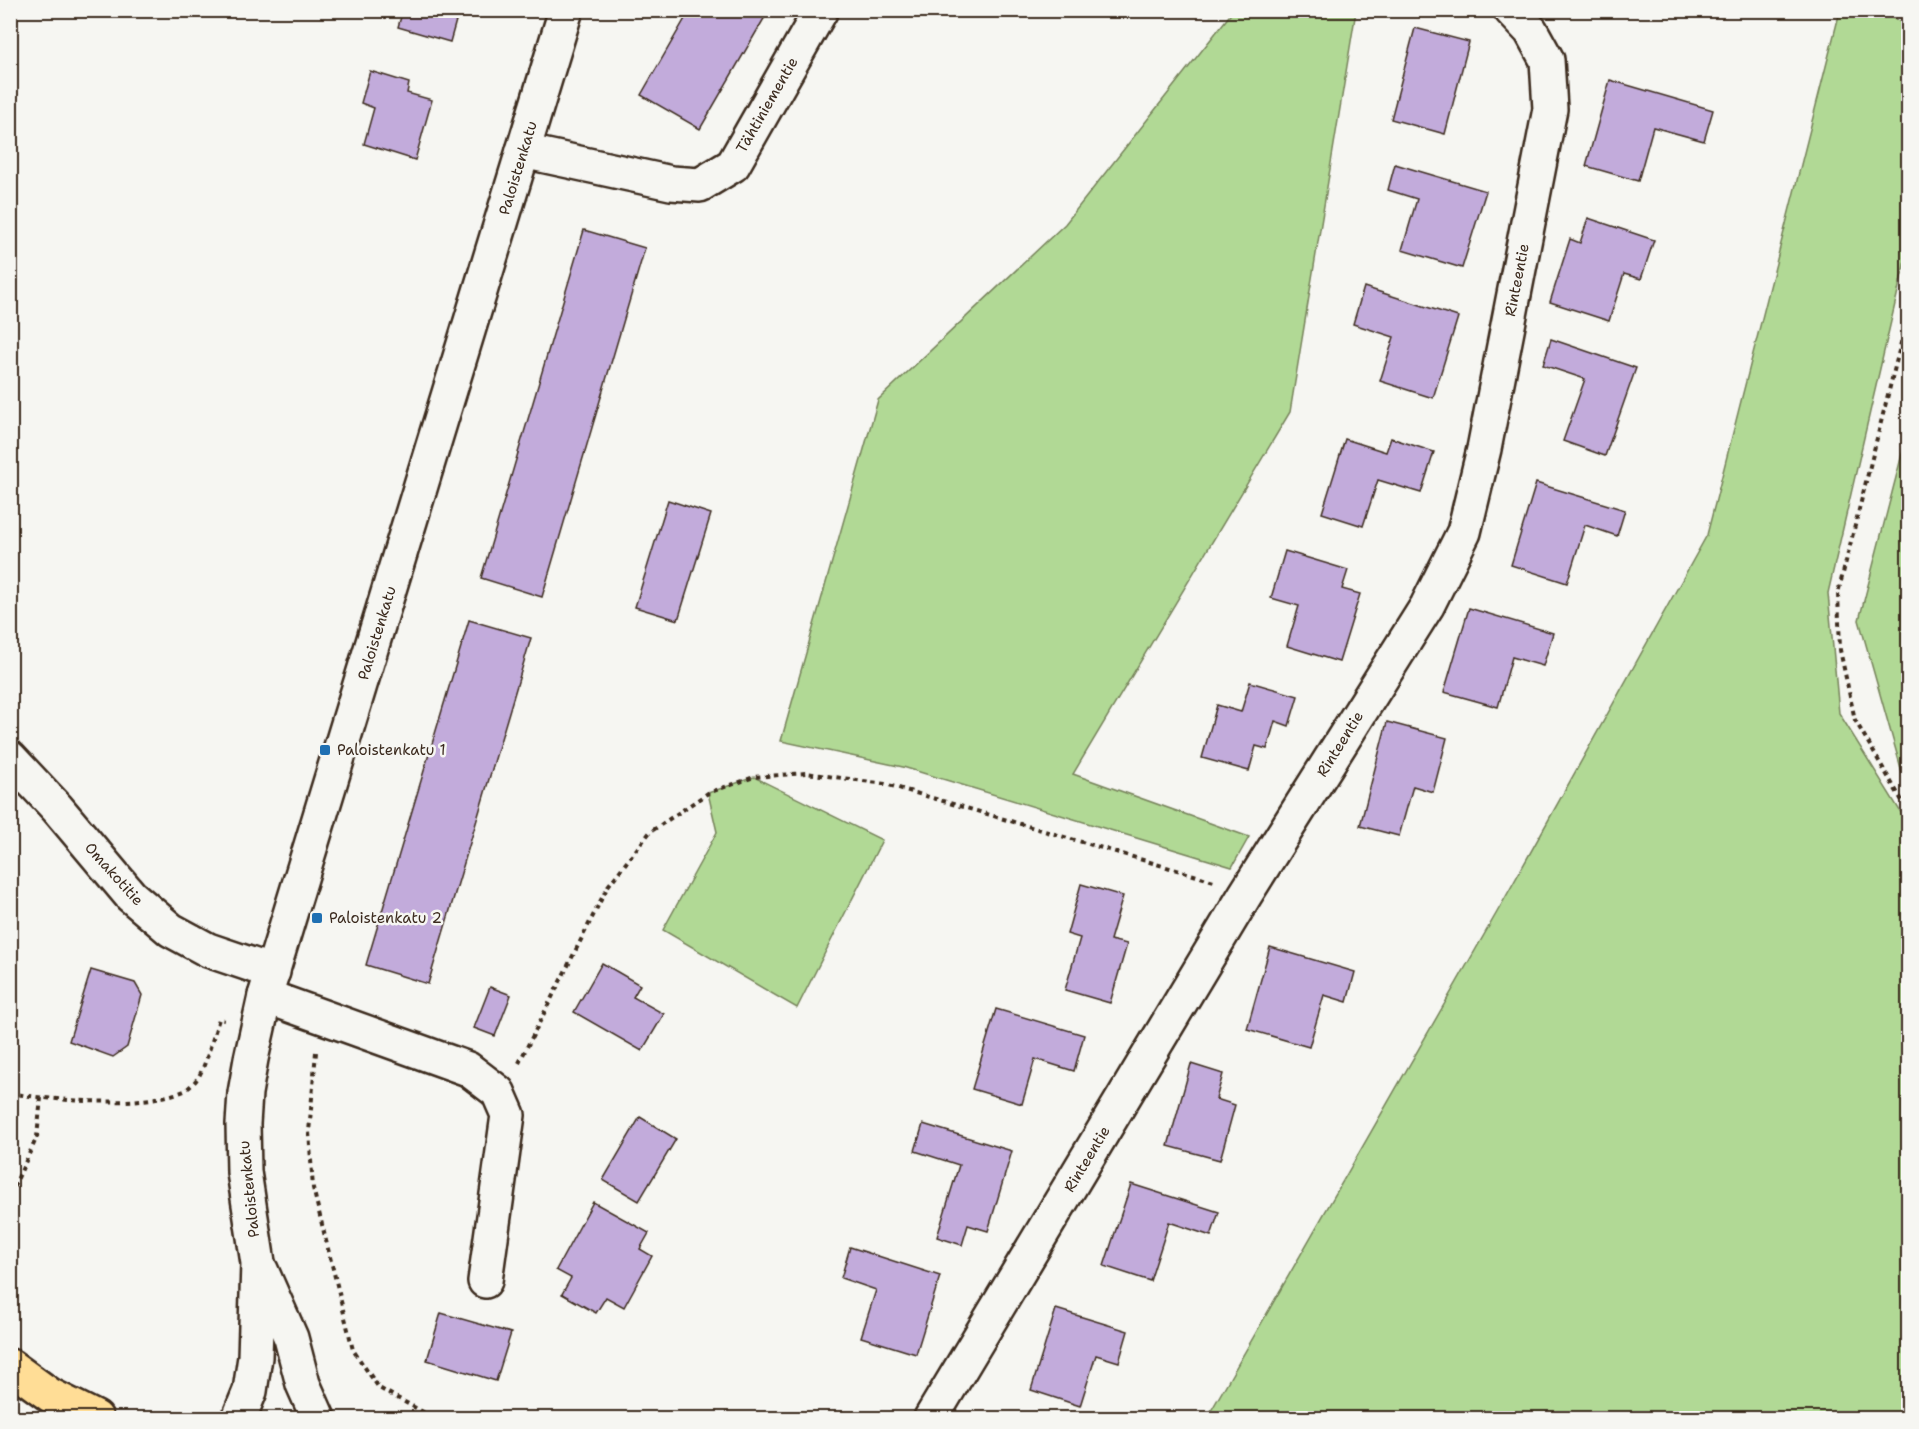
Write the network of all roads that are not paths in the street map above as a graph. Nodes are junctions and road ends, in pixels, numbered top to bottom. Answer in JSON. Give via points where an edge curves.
{"nodes":[{"id":1,"x":566,"y":10,"type":"edge"},
{"id":2,"x":821,"y":10,"type":"edge"},
{"id":3,"x":1511,"y":10,"type":"edge"},
{"id":4,"x":523,"y":151,"type":"junction"},
{"id":5,"x":10,"y":758,"type":"edge"},
{"id":6,"x":269,"y":984,"type":"junction"},
{"id":7,"x":258,"y":1263,"type":"junction"},
{"id":8,"x":484,"y":1281,"type":"dead end"},
{"id":9,"x":10,"y":1366,"type":"edge"},
{"id":10,"x":96,"y":1419,"type":"edge"},
{"id":11,"x":239,"y":1419,"type":"edge"},
{"id":12,"x":318,"y":1419,"type":"edge"},
{"id":13,"x":931,"y":1419,"type":"edge"}],
"edges":[{"from":1,"to":4,"type":"street","name":"Paloistenkatu"},
{"from":2,"to":4,"type":"street","name":"Tähtiniementie","via":[[733,165],[700,185],[671,183]]},
{"from":3,"to":13,"type":"street","name":"Rinteentie","via":[[1531,31],[1547,60],[1550,109],[1484,449],[1464,532],[1427,606],[1245,895]]},
{"from":4,"to":6,"type":"street","name":"Paloistenkatu"},
{"from":5,"to":6,"type":"street","name":"Omakotitie","via":[[131,896],[171,930]]},
{"from":6,"to":7,"type":"street","name":"Paloistenkatu","via":[[247,1082],[243,1124],[244,1172]]},
{"from":6,"to":8,"type":"street","name":"Omakotitie","via":[[468,1069],[498,1092],[508,1115]]},
{"from":7,"to":11,"type":"street","name":"Paloistenkatu","via":[[255,1357],[250,1391]]},
{"from":7,"to":12,"type":"street","name":"Paloistenkatu","via":[[291,1338],[303,1384]]},
{"from":9,"to":10,"type":"main road","via":[[50,1395]]}]}
